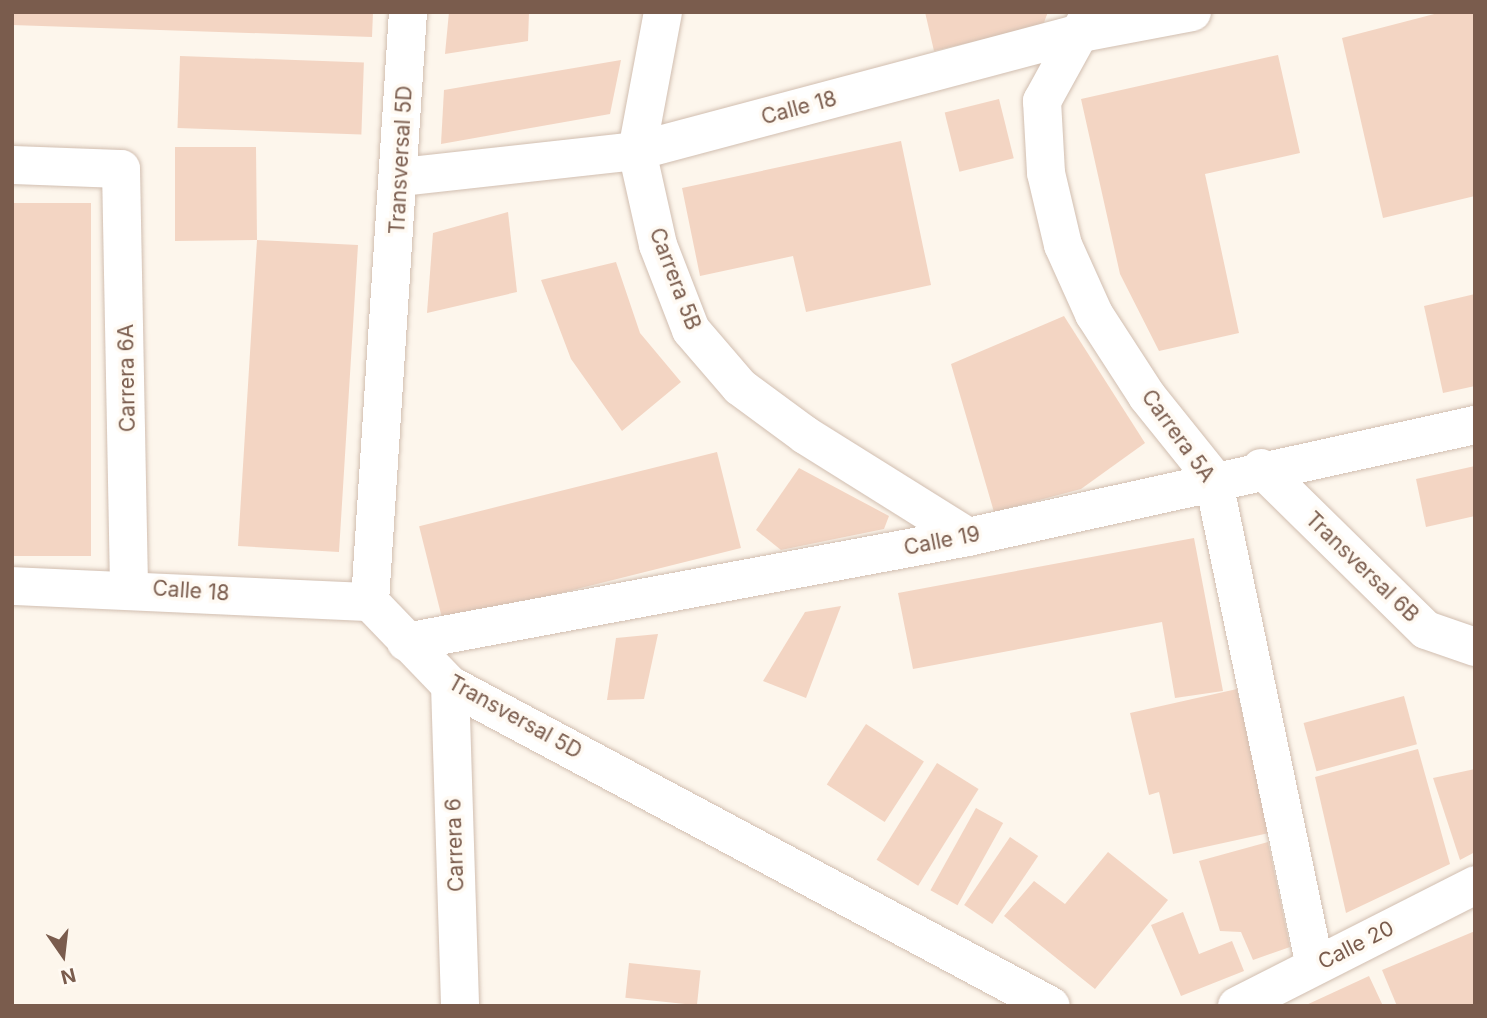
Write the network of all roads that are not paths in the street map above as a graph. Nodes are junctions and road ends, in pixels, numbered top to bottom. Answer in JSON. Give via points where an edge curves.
{"nodes":[{"id":1,"x":408,"y":12,"type":"edge"},
{"id":2,"x":663,"y":12,"type":"edge"},
{"id":3,"x":1192,"y":12,"type":"edge"},
{"id":4,"x":1080,"y":19,"type":"edge"},
{"id":5,"x":637,"y":151,"type":"junction"},
{"id":6,"x":12,"y":165,"type":"edge"},
{"id":7,"x":401,"y":177,"type":"junction"},
{"id":8,"x":1475,"y":425,"type":"edge"},
{"id":9,"x":1261,"y":468,"type":"junction"},
{"id":10,"x":1213,"y":478,"type":"junction"},
{"id":11,"x":968,"y":537,"type":"junction"},
{"id":12,"x":12,"y":586,"type":"edge"},
{"id":13,"x":129,"y":587,"type":"junction"},
{"id":14,"x":370,"y":602,"type":"junction"},
{"id":15,"x":405,"y":642,"type":"junction"},
{"id":16,"x":1475,"y":647,"type":"edge"},
{"id":17,"x":450,"y":685,"type":"junction"},
{"id":18,"x":1475,"y":885,"type":"edge"},
{"id":19,"x":1315,"y":965,"type":"junction"},
{"id":20,"x":460,"y":1006,"type":"edge"},
{"id":21,"x":1051,"y":1006,"type":"edge"},
{"id":22,"x":1237,"y":1006,"type":"edge"}],
"edges":[{"from":1,"to":7,"type":"street","name":"Transversal 5D"},
{"from":2,"to":5,"type":"street","name":"Carrera 5B"},
{"from":3,"to":4,"type":"street","name":"Calle 18"},
{"from":4,"to":5,"type":"street","name":"Calle 18"},
{"from":4,"to":10,"type":"street","name":"Carrera 5A","via":[[1042,101],[1046,173],[1063,245],[1102,326]]},
{"from":5,"to":7,"type":"street","name":"Calle 18"},
{"from":5,"to":11,"type":"street","name":"Carrera 5B","via":[[658,245],[691,330],[762,403]]},
{"from":6,"to":13,"type":"street","name":"Carrera 6A","via":[[121,169]]},
{"from":7,"to":14,"type":"street","name":"Transversal 5D"},
{"from":8,"to":9,"type":"street","name":"Calle 19"},
{"from":9,"to":10,"type":"street","name":"Calle 19"},
{"from":9,"to":16,"type":"street","name":"Transversal 6B","via":[[1426,630]]},
{"from":10,"to":11,"type":"street","name":"Calle 19"},
{"from":10,"to":19,"type":"street","name":"Carrera 5A"},
{"from":11,"to":15,"type":"street","name":"Calle 19"},
{"from":12,"to":13,"type":"street","name":"Calle 18"},
{"from":13,"to":14,"type":"street","name":"Calle 18"},
{"from":14,"to":15,"type":"street","name":"Transversal 5D"},
{"from":15,"to":17,"type":"street","name":"Transversal 5D"},
{"from":17,"to":20,"type":"street","name":"Carrera 6"},
{"from":17,"to":21,"type":"street","name":"Transversal 5D"},
{"from":18,"to":19,"type":"street","name":"Calle 20"},
{"from":19,"to":22,"type":"street","name":"Calle 20"}]}
